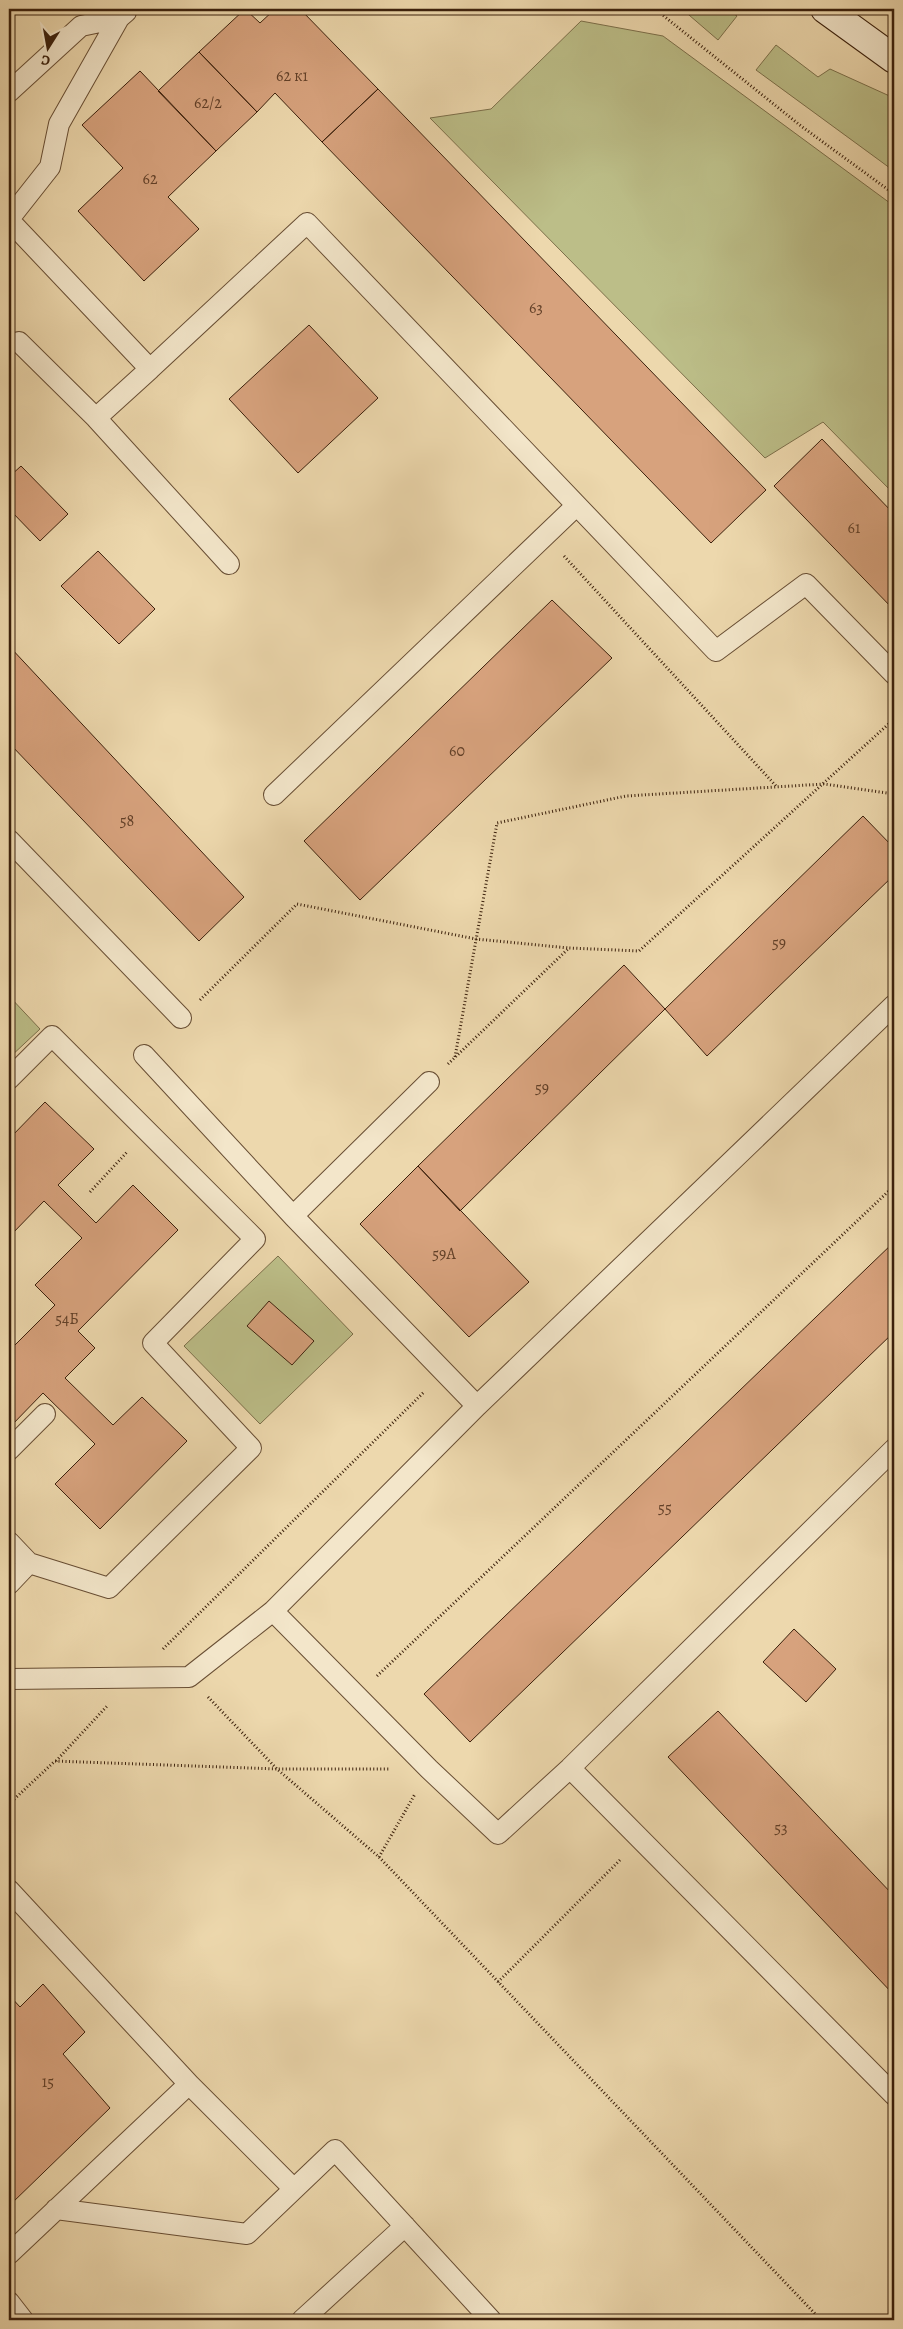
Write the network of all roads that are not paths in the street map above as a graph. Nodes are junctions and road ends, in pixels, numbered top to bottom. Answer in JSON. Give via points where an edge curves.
{"nodes":[{"id":1,"x":825,"y":9,"type":"edge"},
{"id":2,"x":122,"y":12,"type":"edge"},
{"id":3,"x":894,"y":59,"type":"edge"},
{"id":4,"x":9,"y":92,"type":"edge"},
{"id":5,"x":9,"y":219,"type":"edge"},
{"id":6,"x":12,"y":341,"type":"edge"},
{"id":7,"x":150,"y":369,"type":"junction"},
{"id":8,"x":96,"y":418,"type":"junction"},
{"id":9,"x":576,"y":506,"type":"junction"},
{"id":10,"x":229,"y":564,"type":"dead end"},
{"id":11,"x":894,"y":674,"type":"edge"},
{"id":12,"x":274,"y":795,"type":"dead end"},
{"id":13,"x":9,"y":840,"type":"edge"},
{"id":14,"x":894,"y":1005,"type":"edge"},
{"id":15,"x":181,"y":1018,"type":"road end"},
{"id":16,"x":144,"y":1055,"type":"dead end"},
{"id":17,"x":9,"y":1079,"type":"edge"},
{"id":18,"x":429,"y":1082,"type":"road end"},
{"id":19,"x":293,"y":1216,"type":"junction"},
{"id":20,"x":477,"y":1406,"type":"junction"},
{"id":21,"x":45,"y":1414,"type":"dead end"},
{"id":22,"x":894,"y":1449,"type":"edge"},
{"id":23,"x":9,"y":1450,"type":"edge"},
{"id":24,"x":9,"y":1542,"type":"edge"},
{"id":25,"x":28,"y":1563,"type":"junction"},
{"id":26,"x":9,"y":1584,"type":"edge"},
{"id":27,"x":273,"y":1611,"type":"junction"},
{"id":28,"x":9,"y":1679,"type":"edge"},
{"id":29,"x":570,"y":1768,"type":"junction"},
{"id":30,"x":9,"y":1890,"type":"edge"},
{"id":31,"x":189,"y":2084,"type":"junction"},
{"id":32,"x":894,"y":2095,"type":"edge"},
{"id":33,"x":293,"y":2188,"type":"junction"},
{"id":34,"x":56,"y":2209,"type":"junction"},
{"id":35,"x":405,"y":2226,"type":"junction"},
{"id":36,"x":9,"y":2254,"type":"edge"},
{"id":37,"x":9,"y":2302,"type":"edge"},
{"id":38,"x":23,"y":2320,"type":"edge"},
{"id":39,"x":302,"y":2320,"type":"edge"},
{"id":40,"x":490,"y":2320,"type":"edge"}],
"edges":[{"from":1,"to":3,"type":"main road"},
{"from":2,"to":4,"type":"lane","via":[[81,26]]},
{"from":2,"to":5,"type":"lane","via":[[59,124],[50,167]]},
{"from":5,"to":7,"type":"lane"},
{"from":6,"to":8,"type":"lane"},
{"from":7,"to":8,"type":"lane"},
{"from":7,"to":9,"type":"lane","via":[[308,223]]},
{"from":8,"to":10,"type":"lane"},
{"from":9,"to":11,"type":"lane","via":[[716,651],[806,584]]},
{"from":9,"to":12,"type":"lane"},
{"from":13,"to":15,"type":"lane"},
{"from":14,"to":20,"type":"lane"},
{"from":16,"to":19,"type":"lane"},
{"from":17,"to":25,"type":"lane","via":[[52,1036],[255,1239],[153,1344],[251,1448],[109,1588]]},
{"from":18,"to":19,"type":"lane"},
{"from":19,"to":20,"type":"lane"},
{"from":20,"to":27,"type":"lane"},
{"from":21,"to":23,"type":"lane"},
{"from":22,"to":29,"type":"lane"},
{"from":24,"to":25,"type":"lane"},
{"from":25,"to":26,"type":"lane"},
{"from":27,"to":28,"type":"lane","via":[[189,1677]]},
{"from":27,"to":29,"type":"lane","via":[[429,1770],[498,1834]]},
{"from":29,"to":32,"type":"lane"},
{"from":30,"to":31,"type":"lane"},
{"from":31,"to":33,"type":"lane"},
{"from":31,"to":34,"type":"lane"},
{"from":33,"to":34,"type":"lane","via":[[247,2234]]},
{"from":33,"to":35,"type":"lane","via":[[335,2150]]},
{"from":34,"to":36,"type":"lane"},
{"from":35,"to":39,"type":"lane"},
{"from":35,"to":40,"type":"lane"},
{"from":37,"to":38,"type":"lane"}]}
